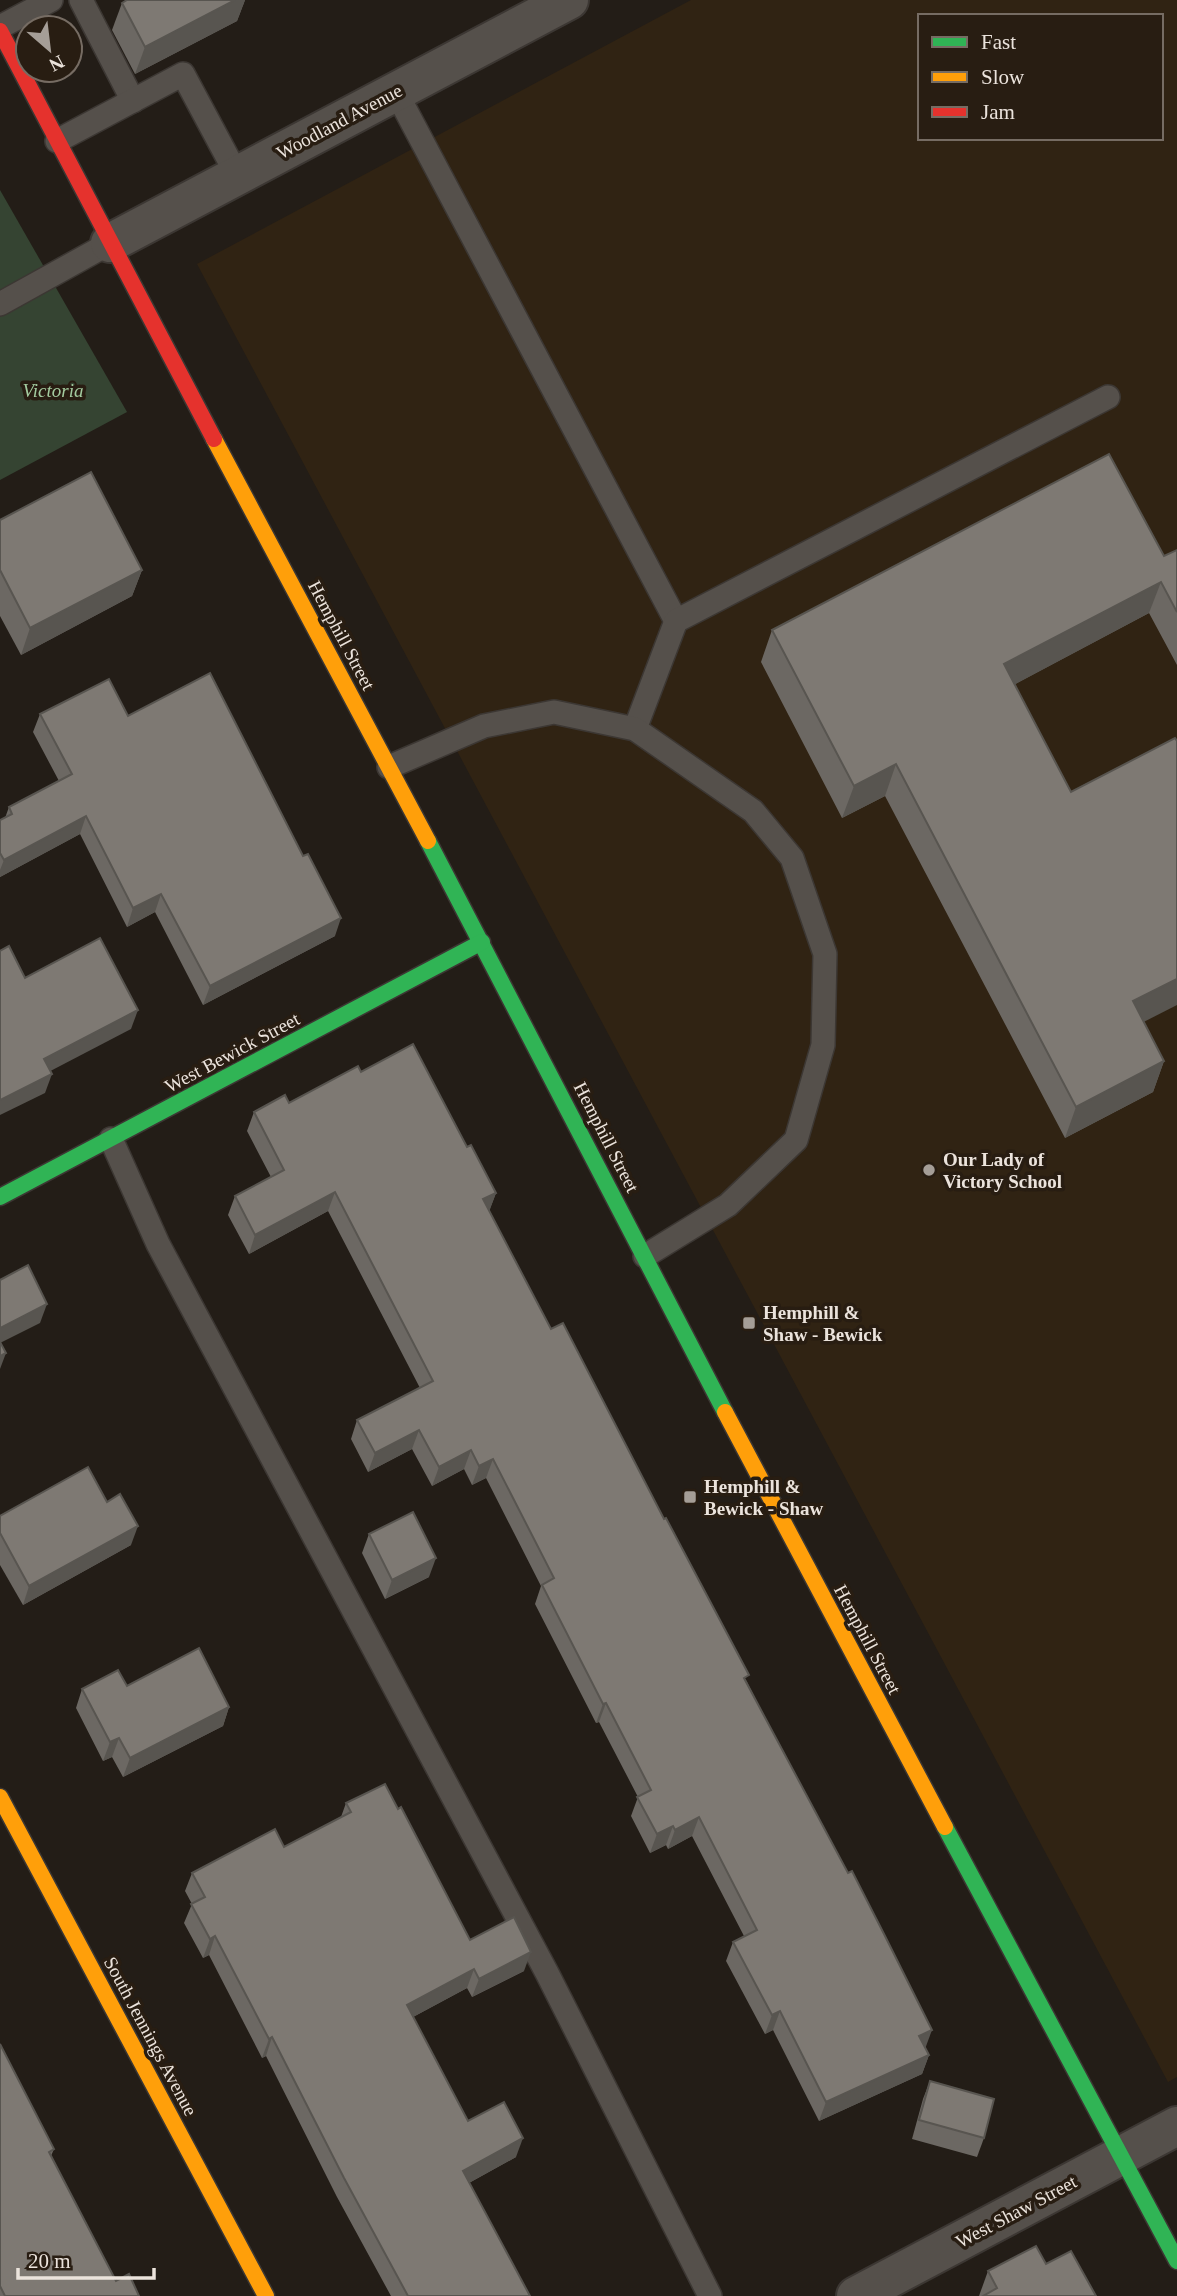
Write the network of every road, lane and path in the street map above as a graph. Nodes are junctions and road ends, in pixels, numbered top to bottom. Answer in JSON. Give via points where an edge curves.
{"nodes":[{"id":1,"x":51,"y":0,"type":"edge"},
{"id":2,"x":81,"y":0,"type":"edge"},
{"id":3,"x":569,"y":0,"type":"edge"},
{"id":4,"x":0,"y":29,"type":"edge"},
{"id":5,"x":396,"y":92,"type":"junction"},
{"id":6,"x":133,"y":101,"type":"junction"},
{"id":7,"x":57,"y":141,"type":"junction"},
{"id":8,"x":237,"y":175,"type":"junction"},
{"id":9,"x":110,"y":243,"type":"junction"},
{"id":10,"x":0,"y":304,"type":"edge"},
{"id":11,"x":1108,"y":397,"type":"dead end"},
{"id":12,"x":676,"y":621,"type":"junction"},
{"id":13,"x":635,"y":729,"type":"junction"},
{"id":14,"x":389,"y":767,"type":"junction"},
{"id":15,"x":482,"y":942,"type":"junction"},
{"id":16,"x":111,"y":1139,"type":"junction"},
{"id":17,"x":0,"y":1197,"type":"edge"},
{"id":18,"x":645,"y":1256,"type":"junction"},
{"id":19,"x":0,"y":1797,"type":"edge"},
{"id":20,"x":1177,"y":2126,"type":"edge"},
{"id":21,"x":1121,"y":2155,"type":"junction"},
{"id":22,"x":1177,"y":2261,"type":"edge"},
{"id":23,"x":265,"y":2296,"type":"edge"},
{"id":24,"x":710,"y":2296,"type":"edge"},
{"id":25,"x":856,"y":2296,"type":"edge"}],
"edges":[{"from":1,"to":4,"type":"lane"},
{"from":2,"to":6,"type":"lane"},
{"from":3,"to":5,"type":"street","name":"Woodland Avenue"},
{"from":4,"to":7,"type":"main road","name":"Hemphill Street"},
{"from":5,"to":8,"type":"street","name":"Woodland Avenue"},
{"from":5,"to":12,"type":"lane"},
{"from":6,"to":7,"type":"lane"},
{"from":6,"to":8,"type":"lane","via":[[183,74]]},
{"from":7,"to":9,"type":"main road","name":"Hemphill Street"},
{"from":8,"to":9,"type":"street","name":"Woodland Avenue"},
{"from":9,"to":10,"type":"lane"},
{"from":9,"to":14,"type":"main road","name":"Hemphill Street"},
{"from":11,"to":12,"type":"lane"},
{"from":12,"to":13,"type":"lane"},
{"from":13,"to":14,"type":"lane","via":[[554,712],[484,726]]},
{"from":13,"to":18,"type":"lane","via":[[753,811],[792,858],[825,954],[823,1045],[796,1140],[728,1205]]},
{"from":14,"to":15,"type":"main road","name":"Hemphill Street"},
{"from":15,"to":16,"type":"main road","name":"West Bewick Street"},
{"from":15,"to":18,"type":"main road","name":"Hemphill Street"},
{"from":16,"to":17,"type":"main road","name":"West Bewick Street"},
{"from":16,"to":24,"type":"lane","via":[[158,1244],[547,1973]]},
{"from":18,"to":21,"type":"main road","name":"Hemphill Street"},
{"from":19,"to":23,"type":"main road","name":"South Jennings Avenue"},
{"from":20,"to":21,"type":"street","name":"West Shaw Street"},
{"from":21,"to":22,"type":"main road","name":"Hemphill Street"},
{"from":21,"to":25,"type":"street","name":"West Shaw Street"}]}
